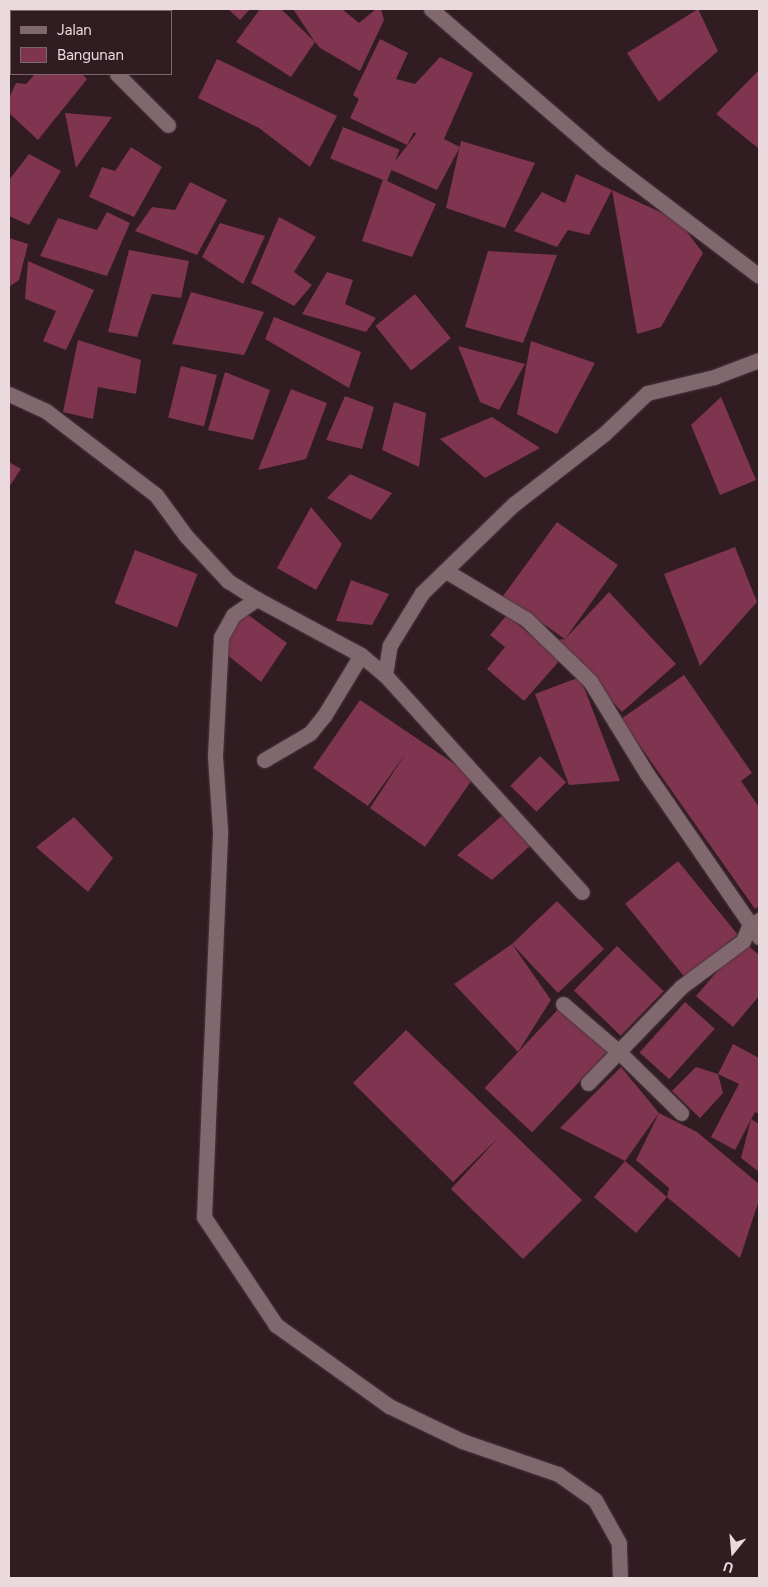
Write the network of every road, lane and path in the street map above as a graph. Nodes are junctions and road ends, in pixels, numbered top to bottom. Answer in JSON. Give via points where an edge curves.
{"nodes":[{"id":1,"x":432,"y":9,"type":"edge"},
{"id":2,"x":118,"y":75,"type":"edge"},
{"id":3,"x":168,"y":124,"type":"dead end"},
{"id":4,"x":759,"y":276,"type":"edge"},
{"id":5,"x":759,"y":360,"type":"edge"},
{"id":6,"x":9,"y":394,"type":"edge"},
{"id":7,"x":446,"y":571,"type":"junction"},
{"id":8,"x":257,"y":598,"type":"junction"},
{"id":9,"x":361,"y":655,"type":"junction"},
{"id":10,"x":385,"y":675,"type":"junction"},
{"id":11,"x":264,"y":760,"type":"dead end"},
{"id":12,"x":582,"y":892,"type":"dead end"},
{"id":13,"x":756,"y":928,"type":"edge"},
{"id":14,"x":563,"y":1004,"type":"dead end"},
{"id":15,"x":619,"y":1052,"type":"junction"},
{"id":16,"x":588,"y":1083,"type":"dead end"},
{"id":17,"x":681,"y":1113,"type":"dead end"},
{"id":18,"x":620,"y":1578,"type":"edge"}],
"edges":[{"from":1,"to":4,"type":"street","via":[[605,159]]},
{"from":2,"to":3,"type":"street"},
{"from":5,"to":7,"type":"street","via":[[714,377],[648,393],[604,434],[514,504]]},
{"from":6,"to":8,"type":"street","via":[[46,411],[156,495],[186,536],[228,581]]},
{"from":7,"to":10,"type":"street","via":[[422,593],[390,645]]},
{"from":7,"to":13,"type":"street","via":[[526,619],[590,681]]},
{"from":8,"to":9,"type":"street"},
{"from":8,"to":18,"type":"street","via":[[232,615],[221,637],[215,756],[220,830],[204,1218],[276,1325],[389,1406],[462,1441],[558,1474],[595,1500],[619,1543]]},
{"from":9,"to":10,"type":"street"},
{"from":9,"to":11,"type":"street","via":[[324,716],[310,732]]},
{"from":10,"to":12,"type":"street"},
{"from":13,"to":15,"type":"street","via":[[682,987]]},
{"from":14,"to":15,"type":"street"},
{"from":15,"to":16,"type":"street"},
{"from":15,"to":17,"type":"street"}]}
